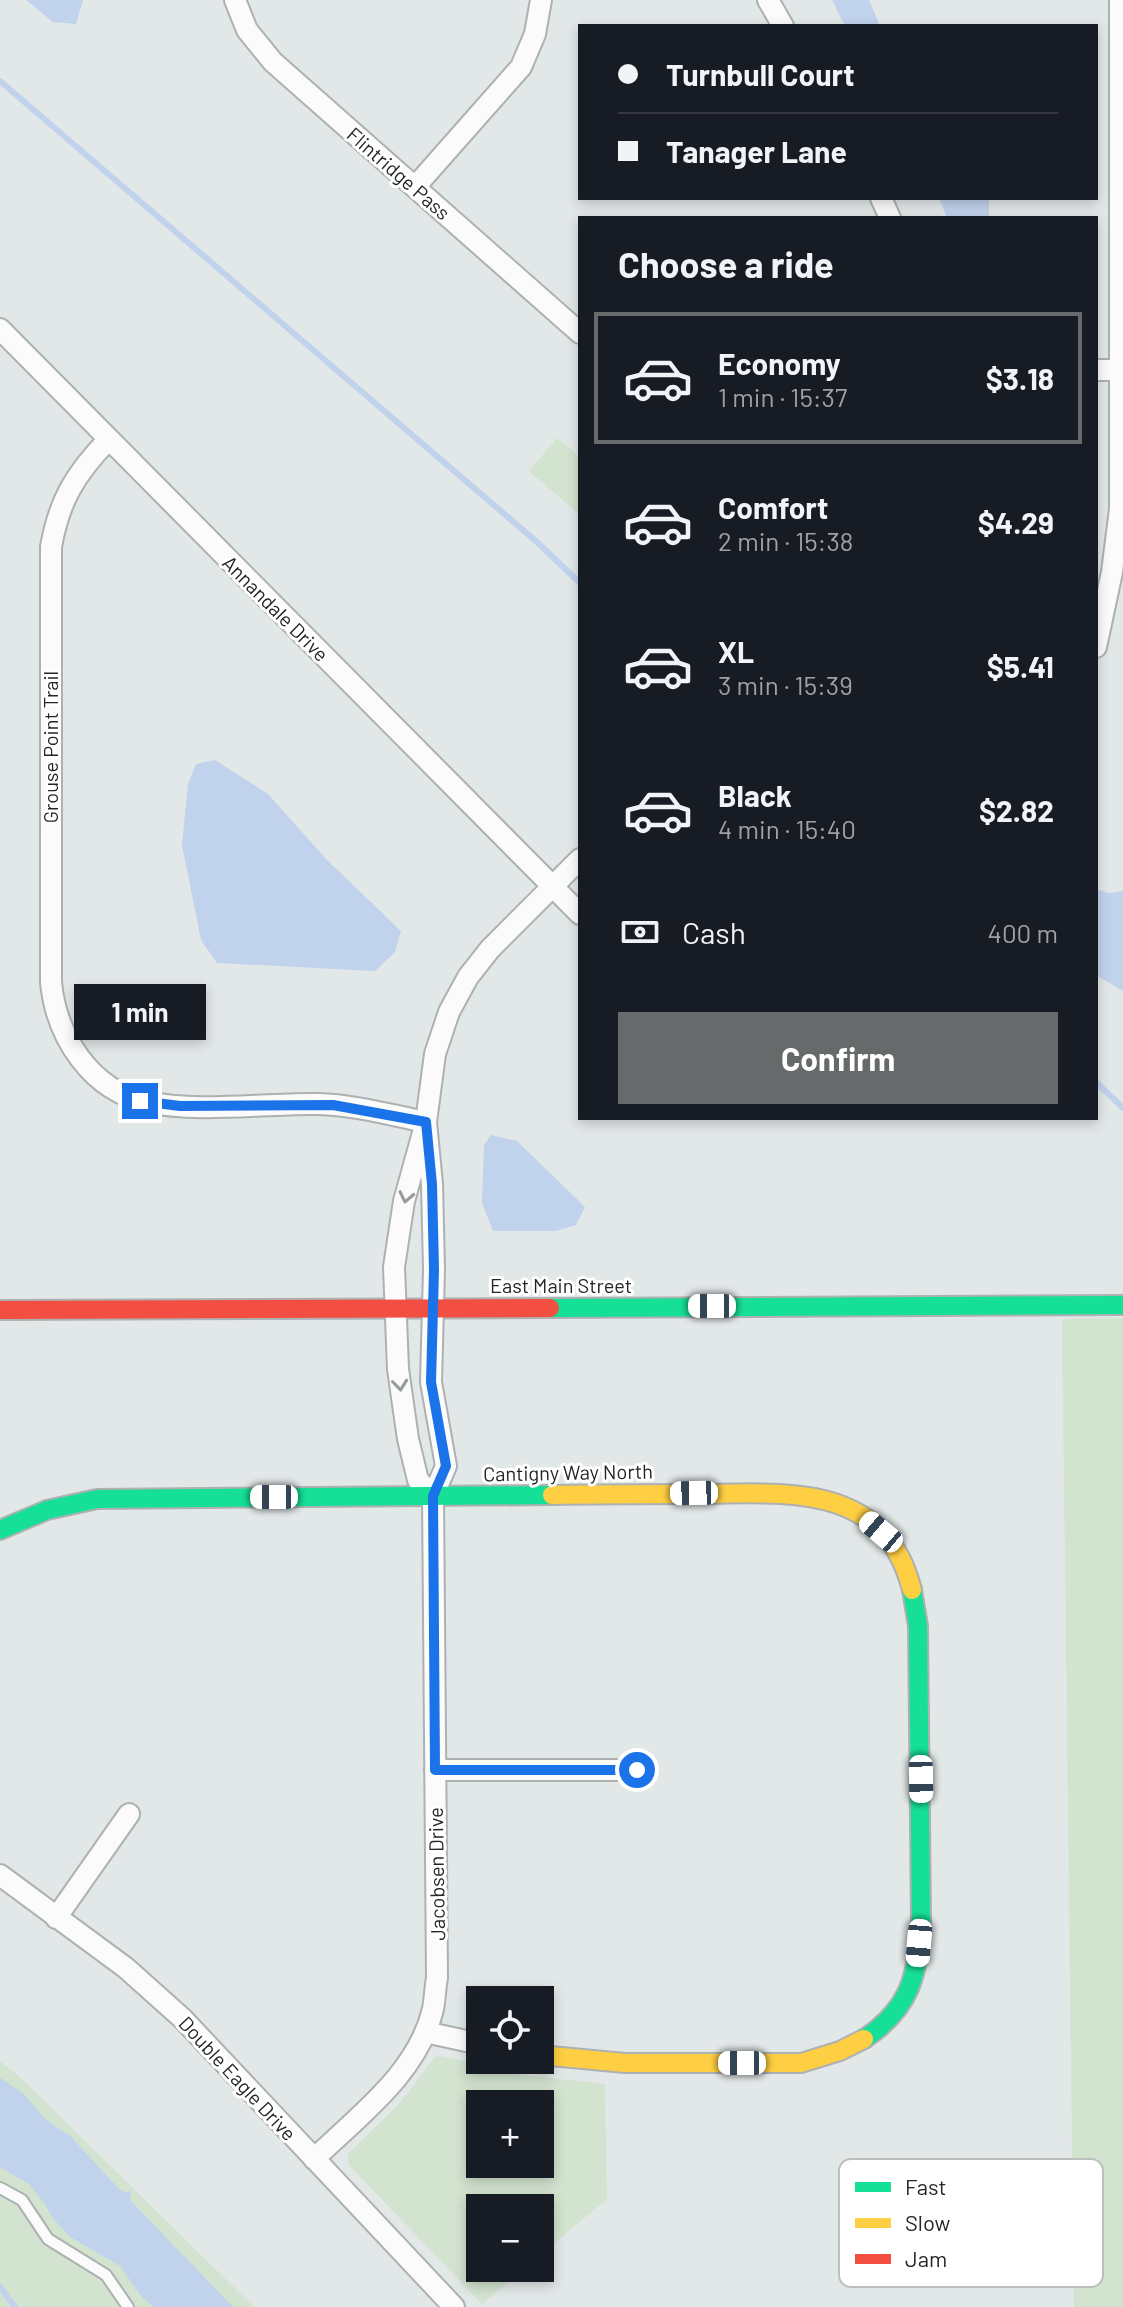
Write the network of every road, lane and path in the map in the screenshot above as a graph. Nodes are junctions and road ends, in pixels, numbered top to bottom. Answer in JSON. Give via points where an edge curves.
{"nodes":[{"id":1,"x":235,"y":0,"type":"edge"},
{"id":2,"x":541,"y":0,"type":"edge"},
{"id":3,"x":768,"y":0,"type":"edge"},
{"id":4,"x":1120,"y":0,"type":"edge"},
{"id":5,"x":782,"y":24,"type":"edge"},
{"id":6,"x":415,"y":187,"type":"junction"},
{"id":7,"x":0,"y":329,"type":"edge"},
{"id":8,"x":578,"y":331,"type":"edge"},
{"id":9,"x":1098,"y":370,"type":"edge"},
{"id":10,"x":1122,"y":370,"type":"edge"},
{"id":11,"x":108,"y":440,"type":"junction"},
{"id":12,"x":1098,"y":636,"type":"edge"},
{"id":13,"x":578,"y":861,"type":"edge"},
{"id":14,"x":553,"y":886,"type":"junction"},
{"id":15,"x":578,"y":912,"type":"edge"},
{"id":16,"x":426,"y":1122,"type":"junction"},
{"id":17,"x":1123,"y":1305,"type":"edge"},
{"id":18,"x":433,"y":1307,"type":"junction"},
{"id":19,"x":395,"y":1308,"type":"junction"},
{"id":20,"x":0,"y":1310,"type":"edge"},
{"id":21,"x":433,"y":1496,"type":"junction"},
{"id":22,"x":0,"y":1530,"type":"edge"},
{"id":23,"x":435,"y":1770,"type":"junction"},
{"id":24,"x":637,"y":1770,"type":"dead end"},
{"id":25,"x":129,"y":1814,"type":"dead end"},
{"id":26,"x":0,"y":1875,"type":"edge"},
{"id":27,"x":56,"y":1918,"type":"junction"},
{"id":28,"x":425,"y":2032,"type":"junction"},
{"id":29,"x":466,"y":2041,"type":"edge"},
{"id":30,"x":554,"y":2056,"type":"edge"},
{"id":31,"x":314,"y":2159,"type":"junction"},
{"id":32,"x":0,"y":2188,"type":"edge"},
{"id":33,"x":128,"y":2307,"type":"edge"},
{"id":34,"x":454,"y":2307,"type":"edge"}],
"edges":[{"from":1,"to":6,"type":"street","name":"Flintridge Pass","via":[[263,53]]},
{"from":2,"to":6,"type":"street","via":[[521,67]]},
{"from":3,"to":5,"type":"street"},
{"from":4,"to":10,"type":"street"},
{"from":6,"to":8,"type":"street","name":"Flintridge Pass"},
{"from":7,"to":11,"type":"street","name":"Annandale Drive"},
{"from":9,"to":10,"type":"street"},
{"from":10,"to":12,"type":"street","via":[[1119,525]]},
{"from":11,"to":14,"type":"street","name":"Annandale Drive"},
{"from":11,"to":16,"type":"street","name":"Grouse Point Trail","via":[[83,466],[66,495],[54,526],[50,563],[51,982],[60,1025],[97,1076],[149,1103],[333,1105]]},
{"from":13,"to":14,"type":"street"},
{"from":14,"to":15,"type":"street","name":"Annandale Drive"},
{"from":14,"to":16,"type":"street","via":[[490,949],[458,993],[435,1054]]},
{"from":16,"to":18,"type":"street","name":"Jacobsen Drive"},
{"from":16,"to":19,"type":"street","one_way":true,"via":[[404,1201],[394,1267]]},
{"from":17,"to":18,"type":"street","name":"East Main Street"},
{"from":18,"to":19,"type":"street","name":"East Main Street"},
{"from":18,"to":21,"type":"street","name":"Jacobsen Drive","via":[[431,1382],[446,1466]]},
{"from":19,"to":20,"type":"street","name":"East Main Street"},
{"from":19,"to":21,"type":"street","one_way":true,"via":[[412,1466]]},
{"from":21,"to":22,"type":"street","name":"Cantigny Way North","via":[[97,1499],[36,1512]]},
{"from":21,"to":23,"type":"street","name":"Jacobsen Drive"},
{"from":21,"to":30,"type":"street","name":"Cantigny Way North","via":[[781,1493],[825,1498],[852,1509],[891,1543],[917,1608],[921,1921],[917,1966],[897,2009],[855,2047],[801,2063],[625,2063]]},
{"from":23,"to":24,"type":"street"},
{"from":23,"to":28,"type":"street","name":"Jacobsen Drive","via":[[437,1978]]},
{"from":25,"to":27,"type":"street"},
{"from":26,"to":27,"type":"street","name":"Double Eagle Drive"},
{"from":27,"to":31,"type":"street","name":"Double Eagle Drive","via":[[156,1993]]},
{"from":28,"to":29,"type":"street"},
{"from":28,"to":31,"type":"street","name":"Jacobsen Drive","via":[[405,2068]]},
{"from":31,"to":34,"type":"street","name":"Double Eagle Drive"},
{"from":32,"to":33,"type":"lane","via":[[22,2200],[48,2239],[106,2275]]}]}
